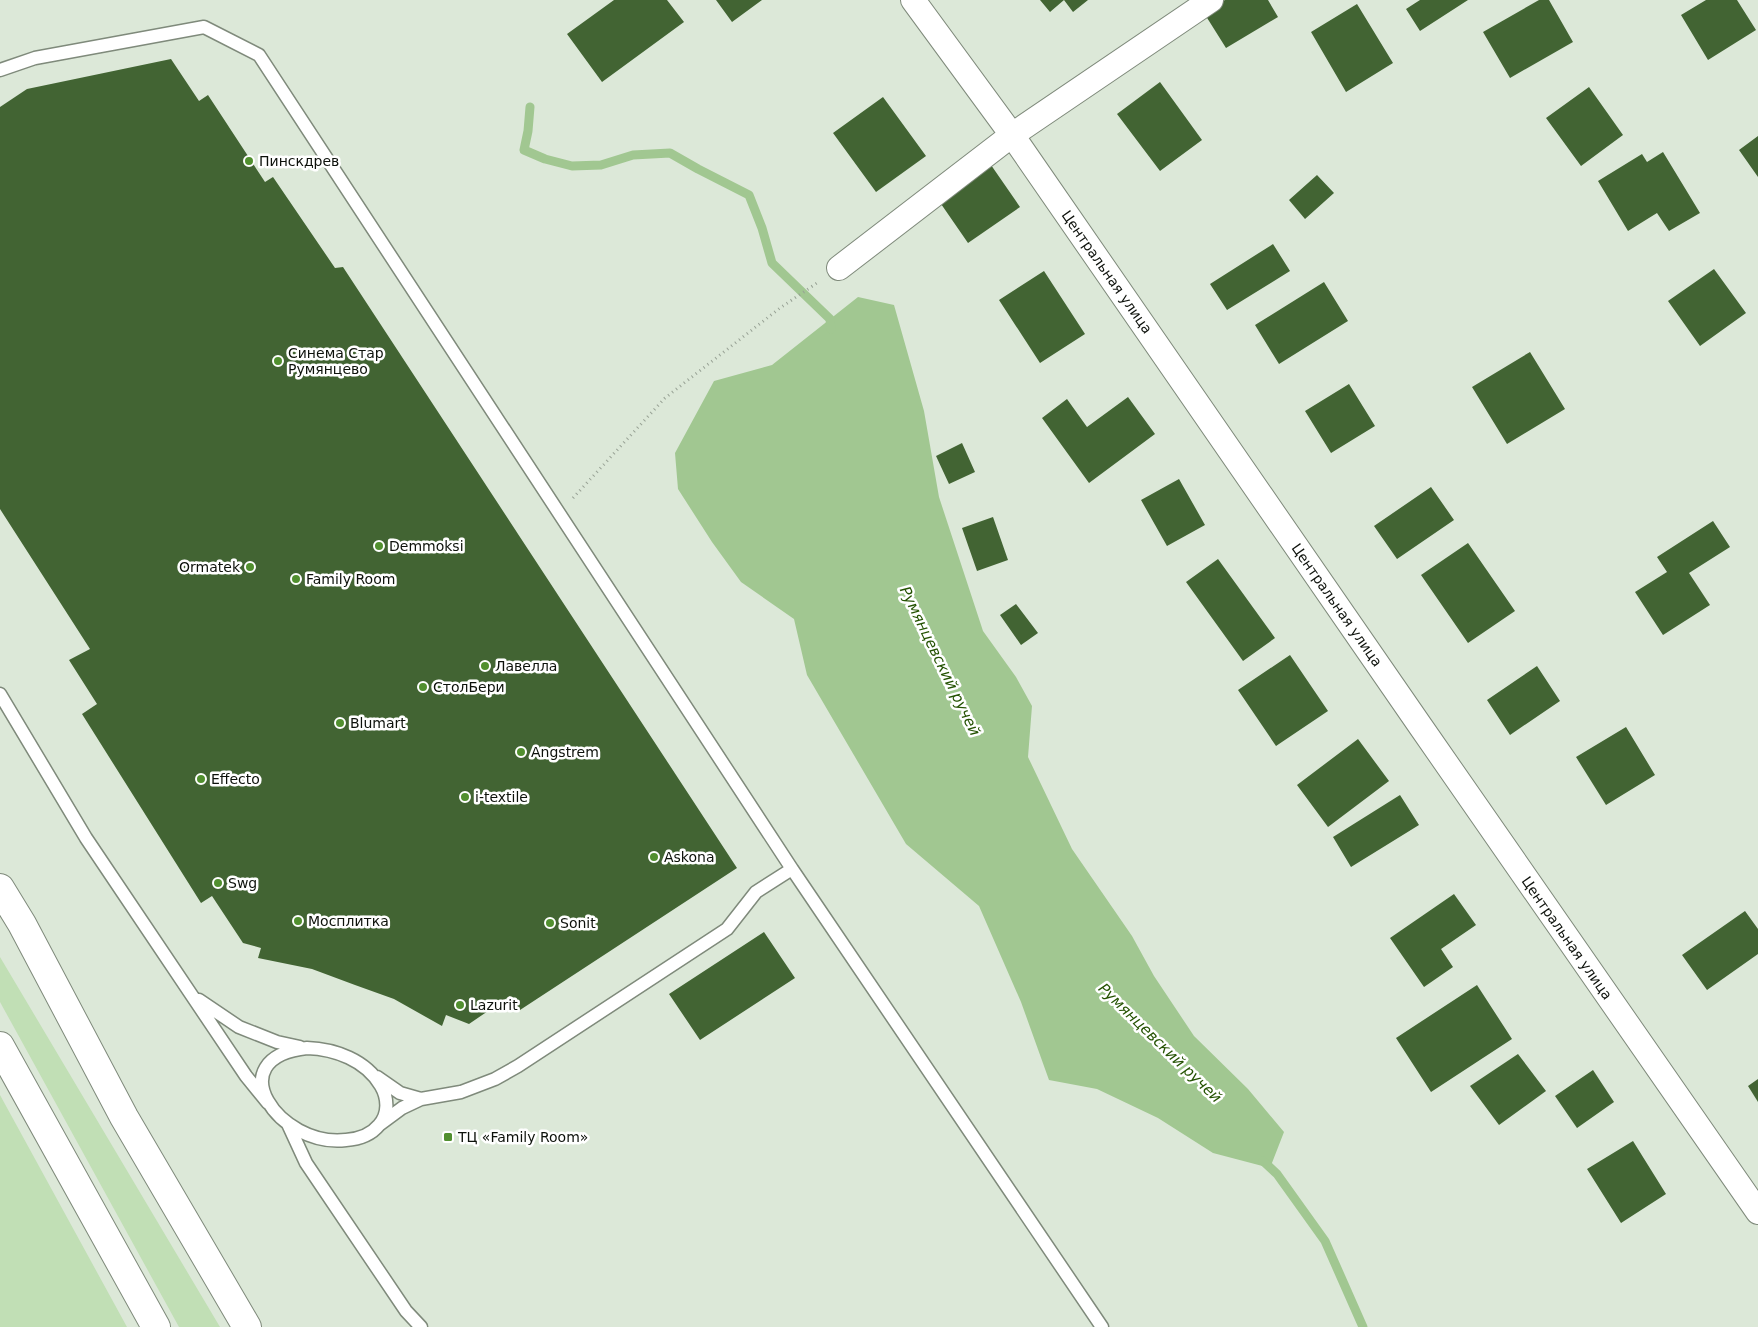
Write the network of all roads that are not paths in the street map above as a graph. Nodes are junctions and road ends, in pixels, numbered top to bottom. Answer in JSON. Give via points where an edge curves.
{"nodes":[{"id":1,"x":913,"y":0,"type":"edge"},
{"id":2,"x":1211,"y":0,"type":"edge"},
{"id":3,"x":0,"y":70,"type":"edge"},
{"id":4,"x":1012,"y":135,"type":"junction"},
{"id":5,"x":840,"y":268,"type":"road end"},
{"id":6,"x":0,"y":694,"type":"edge"},
{"id":7,"x":792,"y":869,"type":"junction"},
{"id":8,"x":0,"y":888,"type":"edge"},
{"id":9,"x":193,"y":996,"type":"junction"},
{"id":10,"x":0,"y":1046,"type":"edge"},
{"id":11,"x":306,"y":1048,"type":"junction"},
{"id":12,"x":373,"y":1074,"type":"junction"},
{"id":13,"x":421,"y":1099,"type":"junction"},
{"id":14,"x":268,"y":1103,"type":"junction"},
{"id":15,"x":288,"y":1124,"type":"junction"},
{"id":16,"x":379,"y":1125,"type":"junction"},
{"id":17,"x":1758,"y":1212,"type":"edge"},
{"id":18,"x":156,"y":1327,"type":"edge"},
{"id":19,"x":247,"y":1327,"type":"edge"},
{"id":20,"x":421,"y":1327,"type":"edge"},
{"id":21,"x":1102,"y":1327,"type":"edge"}],
"edges":[{"from":1,"to":4,"type":"street","name":"Центральная улица"},
{"from":2,"to":4,"type":"street"},
{"from":3,"to":7,"type":"lane","via":[[35,58],[204,27],[259,55]]},
{"from":4,"to":5,"type":"street"},
{"from":4,"to":17,"type":"street","name":"Центральная улица"},
{"from":6,"to":9,"type":"lane","via":[[86,838]]},
{"from":7,"to":13,"type":"lane","via":[[756,892],[727,929],[518,1066],[461,1092]]},
{"from":7,"to":21,"type":"lane"},
{"from":8,"to":19,"type":"main road","via":[[124,1117]]},
{"from":9,"to":11,"type":"lane","via":[[239,1027],[278,1042]]},
{"from":9,"to":14,"type":"lane","via":[[246,1076]]},
{"from":10,"to":18,"type":"main road"},
{"from":11,"to":12,"type":"lane","via":[[347,1056]]},
{"from":11,"to":14,"type":"lane","via":[[279,1056],[266,1068],[262,1085]]},
{"from":12,"to":13,"type":"lane","via":[[400,1093]]},
{"from":12,"to":16,"type":"lane","via":[[387,1104]]},
{"from":13,"to":16,"type":"lane"},
{"from":14,"to":15,"type":"lane"},
{"from":15,"to":16,"type":"lane","via":[[310,1136],[342,1141],[364,1136]]},
{"from":15,"to":20,"type":"lane","via":[[306,1164],[406,1311]]}]}
